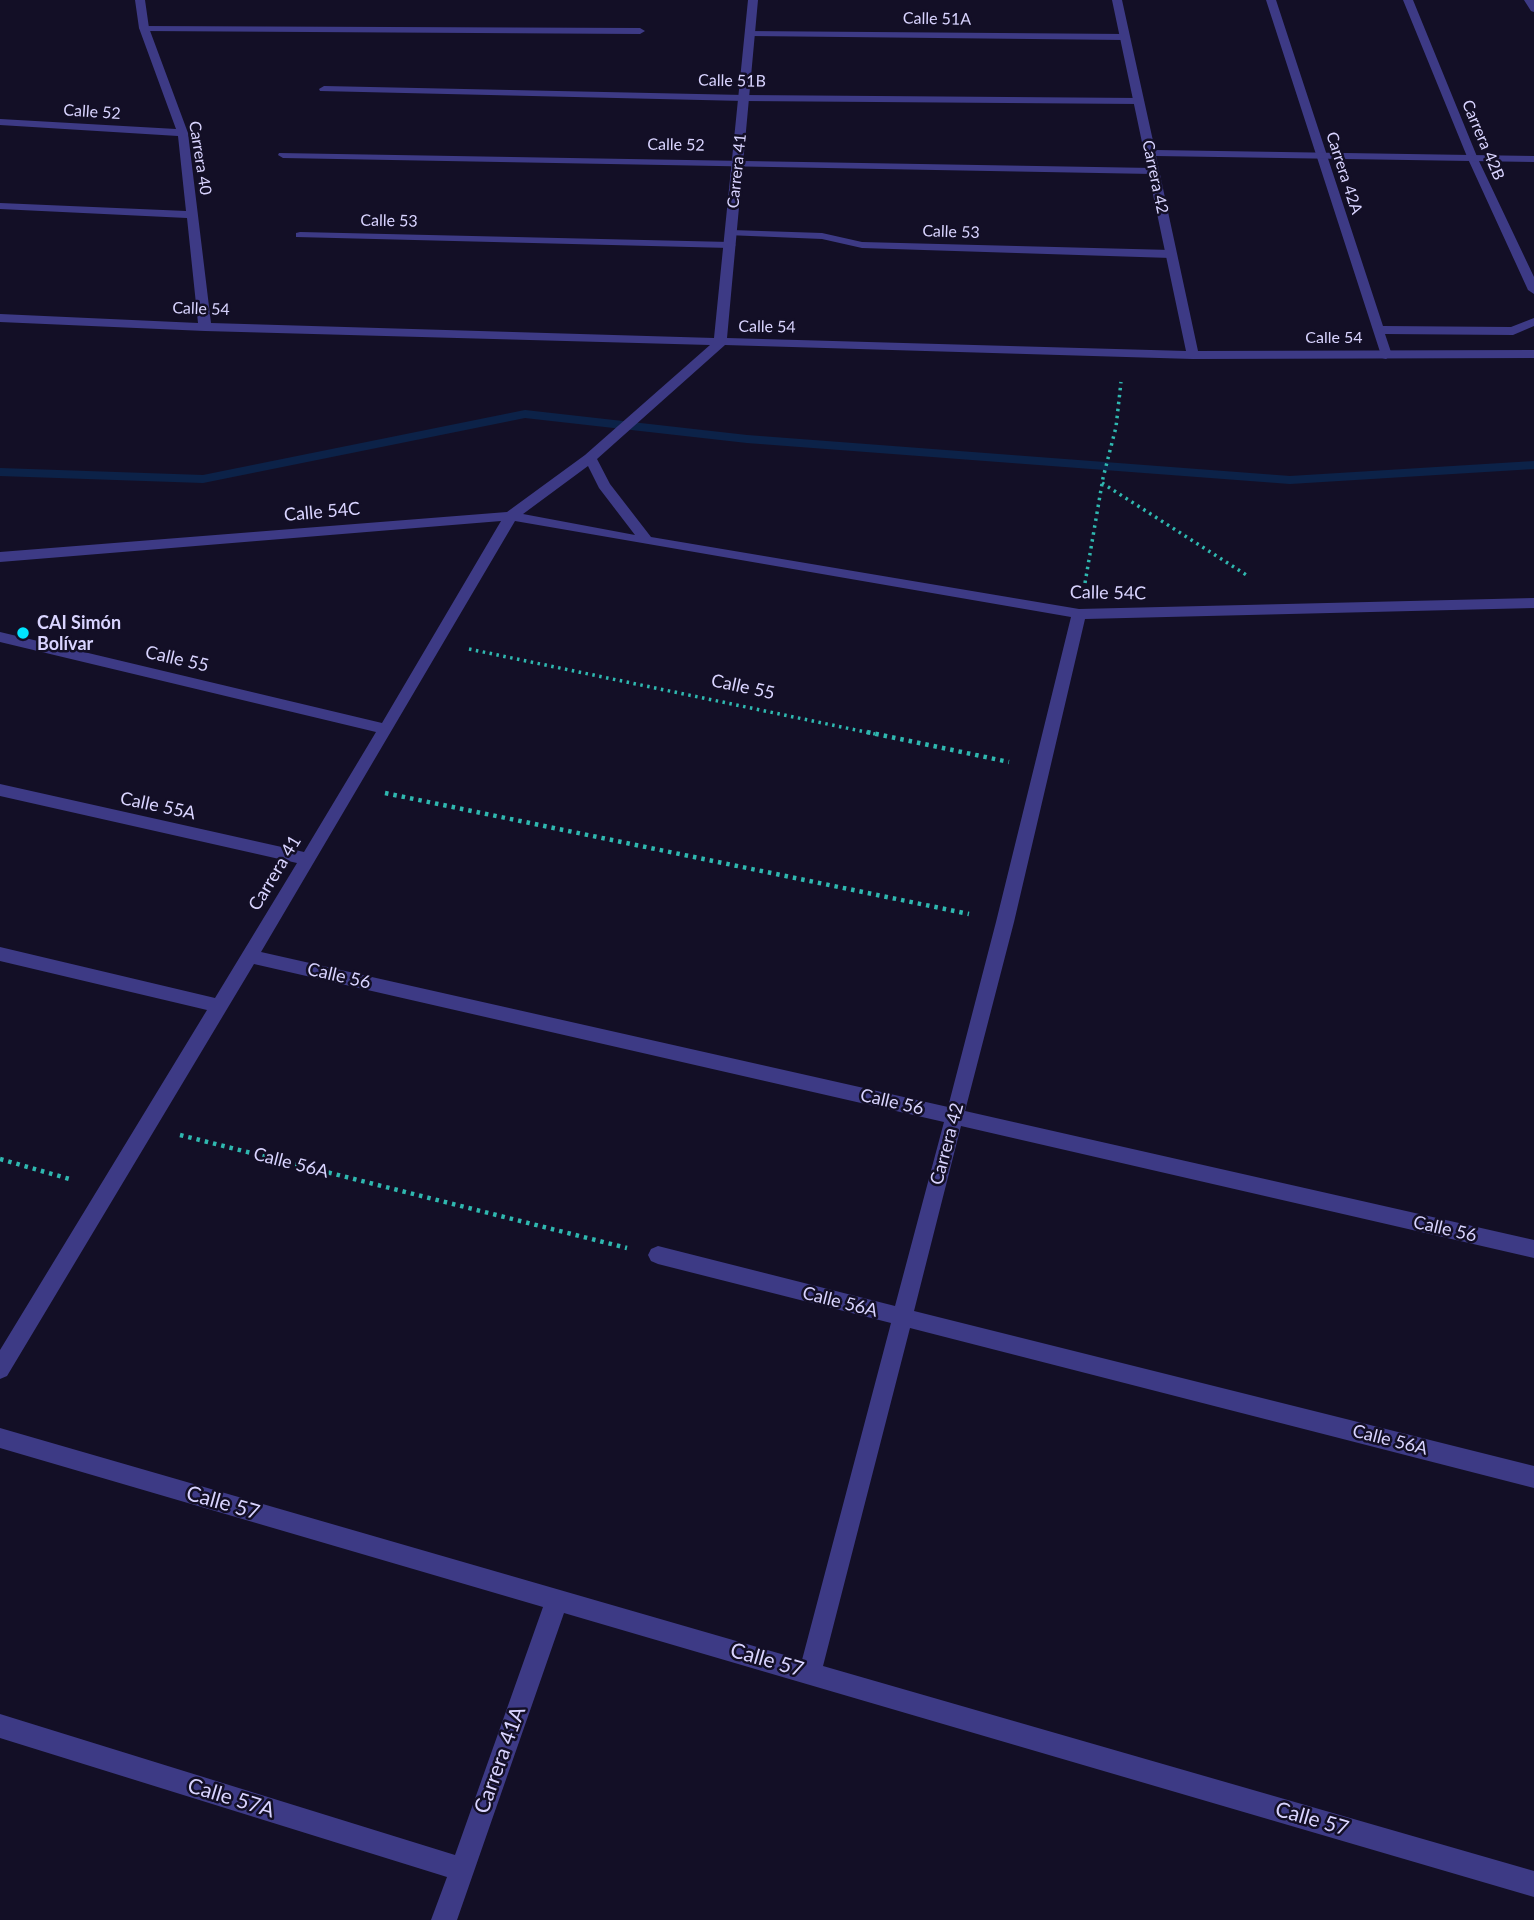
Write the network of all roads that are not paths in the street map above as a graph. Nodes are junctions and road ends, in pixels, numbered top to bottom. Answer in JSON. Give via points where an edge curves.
{"nodes":[{"id":1,"x":140,"y":0,"type":"edge"},
{"id":2,"x":753,"y":0,"type":"edge"},
{"id":3,"x":1117,"y":0,"type":"edge"},
{"id":4,"x":1271,"y":0,"type":"edge"},
{"id":5,"x":1408,"y":0,"type":"edge"},
{"id":6,"x":1529,"y":0,"type":"edge"},
{"id":7,"x":1534,"y":9,"type":"edge"},
{"id":8,"x":144,"y":28,"type":"junction"},
{"id":9,"x":640,"y":31,"type":"dead end"},
{"id":10,"x":750,"y":33,"type":"junction"},
{"id":11,"x":1125,"y":37,"type":"junction"},
{"id":12,"x":324,"y":89,"type":"dead end"},
{"id":13,"x":744,"y":98,"type":"junction"},
{"id":14,"x":1139,"y":101,"type":"junction"},
{"id":15,"x":0,"y":122,"type":"edge"},
{"id":16,"x":183,"y":133,"type":"junction"},
{"id":17,"x":1150,"y":153,"type":"junction"},
{"id":18,"x":283,"y":155,"type":"dead end"},
{"id":19,"x":1322,"y":156,"type":"junction"},
{"id":20,"x":1473,"y":159,"type":"junction"},
{"id":21,"x":1534,"y":159,"type":"edge"},
{"id":22,"x":738,"y":162,"type":"junction"},
{"id":23,"x":1153,"y":171,"type":"junction"},
{"id":24,"x":0,"y":206,"type":"edge"},
{"id":25,"x":192,"y":215,"type":"junction"},
{"id":26,"x":300,"y":235,"type":"dead end"},
{"id":27,"x":730,"y":239,"type":"junction"},
{"id":28,"x":1171,"y":254,"type":"junction"},
{"id":29,"x":1534,"y":290,"type":"edge"},
{"id":30,"x":0,"y":318,"type":"edge"},
{"id":31,"x":1534,"y":322,"type":"edge"},
{"id":32,"x":205,"y":327,"type":"junction"},
{"id":33,"x":1378,"y":331,"type":"junction"},
{"id":34,"x":720,"y":343,"type":"junction"},
{"id":35,"x":1534,"y":354,"type":"edge"},
{"id":36,"x":1193,"y":355,"type":"junction"},
{"id":37,"x":1386,"y":355,"type":"junction"},
{"id":38,"x":590,"y":458,"type":"junction"},
{"id":39,"x":511,"y":516,"type":"junction"},
{"id":40,"x":646,"y":540,"type":"junction"},
{"id":41,"x":2,"y":559,"type":"edge"},
{"id":42,"x":1534,"y":603,"type":"edge"},
{"id":43,"x":1079,"y":614,"type":"junction"},
{"id":44,"x":0,"y":637,"type":"edge"},
{"id":45,"x":387,"y":729,"type":"junction"},
{"id":46,"x":0,"y":790,"type":"edge"},
{"id":47,"x":308,"y":859,"type":"junction"},
{"id":48,"x":0,"y":954,"type":"edge"},
{"id":49,"x":250,"y":956,"type":"junction"},
{"id":50,"x":220,"y":1006,"type":"junction"},
{"id":51,"x":954,"y":1116,"type":"junction"},
{"id":52,"x":1534,"y":1249,"type":"edge"},
{"id":53,"x":658,"y":1255,"type":"road end"},
{"id":54,"x":901,"y":1317,"type":"junction"},
{"id":55,"x":0,"y":1369,"type":"edge"},
{"id":56,"x":0,"y":1438,"type":"edge"},
{"id":57,"x":1534,"y":1477,"type":"edge"},
{"id":58,"x":557,"y":1600,"type":"junction"},
{"id":59,"x":810,"y":1672,"type":"junction"},
{"id":60,"x":0,"y":1726,"type":"edge"},
{"id":61,"x":461,"y":1869,"type":"junction"},
{"id":62,"x":1534,"y":1884,"type":"edge"},
{"id":63,"x":444,"y":1920,"type":"edge"}],
"edges":[{"from":1,"to":8,"type":"street","name":"Carrera 40"},
{"from":2,"to":10,"type":"street","name":"Carrera 41"},
{"from":3,"to":11,"type":"street","name":"Carrera 42"},
{"from":4,"to":19,"type":"street","name":"Carrera 42A"},
{"from":5,"to":20,"type":"street","name":"Carrera 42B"},
{"from":6,"to":7,"type":"street"},
{"from":8,"to":9,"type":"street"},
{"from":8,"to":16,"type":"street","name":"Carrera 40"},
{"from":10,"to":11,"type":"street","name":"Calle 51A"},
{"from":10,"to":13,"type":"street","name":"Carrera 41"},
{"from":11,"to":14,"type":"street","name":"Carrera 42"},
{"from":12,"to":13,"type":"street","name":"Calle 51B"},
{"from":13,"to":14,"type":"street","name":"Calle 51B"},
{"from":13,"to":22,"type":"street","name":"Carrera 41"},
{"from":14,"to":17,"type":"street","name":"Carrera 42"},
{"from":15,"to":16,"type":"street","name":"Calle 52"},
{"from":16,"to":25,"type":"street","name":"Carrera 40"},
{"from":17,"to":19,"type":"street"},
{"from":17,"to":23,"type":"street","name":"Carrera 42"},
{"from":18,"to":22,"type":"street","name":"Calle 52"},
{"from":19,"to":20,"type":"street"},
{"from":19,"to":33,"type":"street","name":"Carrera 42A"},
{"from":20,"to":21,"type":"street"},
{"from":20,"to":29,"type":"street","name":"Carrera 42B"},
{"from":22,"to":23,"type":"street","name":"Calle 52"},
{"from":22,"to":27,"type":"street","name":"Carrera 41"},
{"from":23,"to":28,"type":"street","name":"Carrera 42"},
{"from":24,"to":25,"type":"street"},
{"from":25,"to":32,"type":"street","name":"Carrera 40"},
{"from":26,"to":27,"type":"street","name":"Calle 53"},
{"from":27,"to":28,"type":"street","name":"Calle 53","via":[[822,236],[862,245]]},
{"from":27,"to":34,"type":"street","name":"Carrera 41"},
{"from":28,"to":36,"type":"street","name":"Carrera 42"},
{"from":30,"to":32,"type":"street","name":"Calle 54"},
{"from":31,"to":33,"type":"street","via":[[1513,331]]},
{"from":32,"to":34,"type":"street","name":"Calle 54"},
{"from":33,"to":37,"type":"street","name":"Carrera 42A"},
{"from":34,"to":36,"type":"street","name":"Calle 54"},
{"from":34,"to":38,"type":"street","name":"Carrera 41"},
{"from":35,"to":37,"type":"street","name":"Calle 54"},
{"from":36,"to":37,"type":"street","name":"Calle 54"},
{"from":38,"to":39,"type":"street","name":"Carrera 41"},
{"from":38,"to":40,"type":"street","via":[[604,485]]},
{"from":39,"to":40,"type":"street","name":"Calle 54C"},
{"from":39,"to":41,"type":"street","name":"Calle 54C"},
{"from":39,"to":45,"type":"street","name":"Carrera 41"},
{"from":40,"to":43,"type":"street","name":"Calle 54C"},
{"from":42,"to":43,"type":"street","name":"Calle 54C"},
{"from":43,"to":51,"type":"street","name":"Carrera 42"},
{"from":44,"to":45,"type":"street","name":"Calle 55"},
{"from":45,"to":47,"type":"street","name":"Carrera 41"},
{"from":46,"to":47,"type":"street","name":"Calle 55A"},
{"from":47,"to":49,"type":"street","name":"Carrera 41"},
{"from":48,"to":50,"type":"street"},
{"from":49,"to":50,"type":"street","name":"Carrera 41"},
{"from":49,"to":51,"type":"street","name":"Calle 56"},
{"from":50,"to":55,"type":"street","name":"Carrera 41"},
{"from":51,"to":52,"type":"street","name":"Calle 56"},
{"from":51,"to":54,"type":"street","name":"Carrera 42"},
{"from":53,"to":54,"type":"street","name":"Calle 56A"},
{"from":54,"to":57,"type":"street","name":"Calle 56A"},
{"from":54,"to":59,"type":"street","name":"Carrera 42"},
{"from":56,"to":58,"type":"street","name":"Calle 57"},
{"from":58,"to":59,"type":"street","name":"Calle 57"},
{"from":58,"to":61,"type":"street","name":"Carrera 41A"},
{"from":59,"to":62,"type":"street","name":"Calle 57"},
{"from":60,"to":61,"type":"street","name":"Calle 57A"},
{"from":61,"to":63,"type":"street","name":"Carrera 41A"}]}
